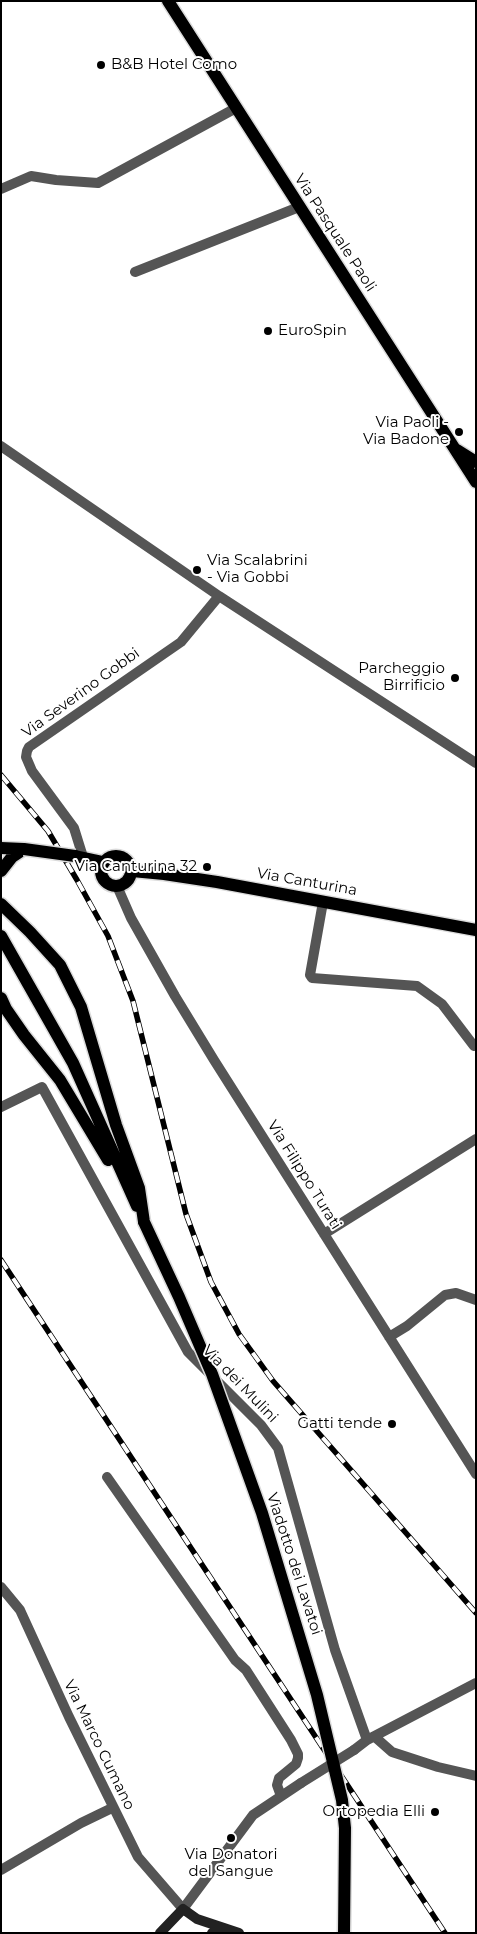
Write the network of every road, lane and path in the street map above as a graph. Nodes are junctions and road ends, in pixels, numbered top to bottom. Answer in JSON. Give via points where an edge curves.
{"nodes":[{"id":1,"x":168,"y":1,"type":"edge"},
{"id":2,"x":236,"y":108,"type":"junction"},
{"id":3,"x":1,"y":189,"type":"edge"},
{"id":4,"x":299,"y":207,"type":"junction"},
{"id":5,"x":135,"y":272,"type":"dead end"},
{"id":6,"x":1,"y":446,"type":"edge"},
{"id":7,"x":451,"y":446,"type":"junction"},
{"id":8,"x":476,"y":462,"type":"edge"},
{"id":9,"x":476,"y":482,"type":"edge"},
{"id":10,"x":218,"y":596,"type":"junction"},
{"id":11,"x":476,"y":763,"type":"edge"},
{"id":12,"x":1,"y":848,"type":"edge"},
{"id":13,"x":24,"y":849,"type":"junction"},
{"id":14,"x":79,"y":856,"type":"junction"},
{"id":15,"x":104,"y":862,"type":"junction"},
{"id":16,"x":1,"y":871,"type":"edge"},
{"id":17,"x":132,"y":871,"type":"junction"},
{"id":18,"x":117,"y":886,"type":"junction"},
{"id":19,"x":323,"y":902,"type":"junction"},
{"id":20,"x":1,"y":904,"type":"edge"},
{"id":21,"x":476,"y":930,"type":"edge"},
{"id":22,"x":1,"y":936,"type":"edge"},
{"id":23,"x":1,"y":998,"type":"edge"},
{"id":24,"x":474,"y":1046,"type":"dead end"},
{"id":25,"x":1,"y":1107,"type":"edge"},
{"id":26,"x":476,"y":1139,"type":"edge"},
{"id":27,"x":144,"y":1222,"type":"junction"},
{"id":28,"x":324,"y":1234,"type":"junction"},
{"id":29,"x":476,"y":1300,"type":"edge"},
{"id":30,"x":389,"y":1337,"type":"junction"},
{"id":31,"x":476,"y":1474,"type":"edge"},
{"id":32,"x":107,"y":1477,"type":"dead end"},
{"id":33,"x":1,"y":1587,"type":"edge"},
{"id":34,"x":476,"y":1683,"type":"edge"},
{"id":35,"x":371,"y":1738,"type":"junction"},
{"id":36,"x":476,"y":1776,"type":"edge"},
{"id":37,"x":281,"y":1796,"type":"junction"},
{"id":38,"x":112,"y":1808,"type":"junction"},
{"id":39,"x":1,"y":1870,"type":"edge"},
{"id":40,"x":183,"y":1909,"type":"junction"},
{"id":41,"x":238,"y":1932,"type":"edge"},
{"id":42,"x":160,"y":1933,"type":"edge"},
{"id":43,"x":212,"y":1933,"type":"edge"},
{"id":44,"x":344,"y":1933,"type":"edge"}],
"edges":[{"from":1,"to":2,"type":"main road","name":"Via Pasquale Paoli"},
{"from":2,"to":3,"type":"street","via":[[98,183],[31,176]]},
{"from":2,"to":4,"type":"main road","name":"Via Pasquale Paoli"},
{"from":4,"to":5,"type":"street"},
{"from":4,"to":7,"type":"main road","name":"Via Pasquale Paoli"},
{"from":6,"to":10,"type":"street"},
{"from":7,"to":8,"type":"main road"},
{"from":7,"to":9,"type":"main road","name":"Via Pasquale Paoli"},
{"from":10,"to":11,"type":"street"},
{"from":10,"to":14,"type":"street","name":"Via Severino Gobbi","via":[[181,642],[29,747],[28,764],[79,840]]},
{"from":12,"to":13,"type":"main road"},
{"from":13,"to":14,"type":"main road","bridge":true},
{"from":13,"to":16,"type":"main road","via":[[12,857]]},
{"from":14,"to":15,"type":"main road"},
{"from":15,"to":17,"type":"main road","via":[[110,857],[122,856],[129,861]]},
{"from":15,"to":18,"type":"main road","via":[[101,870],[103,879]]},
{"from":17,"to":18,"type":"main road","via":[[128,881]]},
{"from":17,"to":19,"type":"main road","name":"Via Canturina","via":[[216,882]]},
{"from":18,"to":28,"type":"street","name":"Via Filippo Turati","via":[[174,996]]},
{"from":19,"to":21,"type":"main road","name":"Via Canturina"},
{"from":19,"to":24,"type":"street","via":[[312,978],[417,986],[442,1004]]},
{"from":20,"to":27,"type":"main road","via":[[60,966],[81,1007],[116,1125],[139,1188]]},
{"from":22,"to":27,"type":"main road","via":[[73,1063]]},
{"from":23,"to":27,"type":"main road","via":[[24,1035],[60,1080]]},
{"from":25,"to":35,"type":"street","name":"Via dei Mulini","via":[[42,1087],[188,1352],[262,1425],[278,1448],[335,1650]]},
{"from":26,"to":28,"type":"street"},
{"from":27,"to":44,"type":"main road","name":"Viadotto dei Lavatoi","bridge":true,"via":[[212,1374],[262,1513],[315,1687],[342,1800],[345,1828]]},
{"from":28,"to":30,"type":"street","name":"Via Filippo Turati"},
{"from":29,"to":30,"type":"street","via":[[456,1293],[446,1295]]},
{"from":30,"to":31,"type":"street","name":"Via Filippo Turati"},
{"from":32,"to":37,"type":"street","via":[[235,1660],[246,1670],[291,1740],[298,1758],[296,1764],[279,1778],[277,1785]]},
{"from":33,"to":38,"type":"street","name":"Via Marco Cumano","via":[[20,1610]]},
{"from":34,"to":35,"type":"street"},
{"from":35,"to":36,"type":"street","via":[[392,1752]]},
{"from":35,"to":37,"type":"street","bridge":true},
{"from":37,"to":40,"type":"street","via":[[253,1815]]},
{"from":38,"to":39,"type":"street"},
{"from":38,"to":40,"type":"street","name":"Via Marco Cumano","via":[[138,1857]]},
{"from":40,"to":41,"type":"street","via":[[198,1919]]},
{"from":40,"to":42,"type":"street"},
{"from":41,"to":43,"type":"street"}]}
